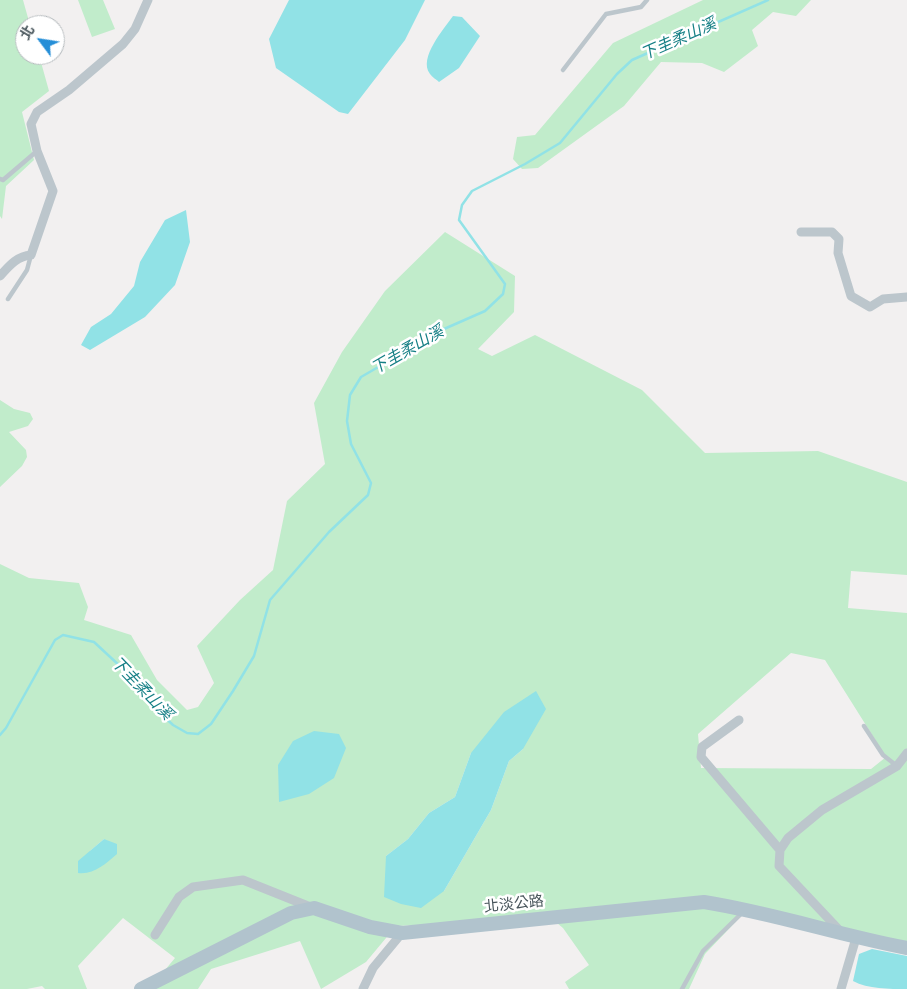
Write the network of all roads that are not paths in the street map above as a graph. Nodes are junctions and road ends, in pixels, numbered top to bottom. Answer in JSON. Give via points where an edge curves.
{"nodes":[{"id":1,"x":148,"y":0,"type":"edge"},
{"id":2,"x":647,"y":0,"type":"edge"},
{"id":3,"x":562,"y":70,"type":"dead end"},
{"id":4,"x":37,"y":151,"type":"junction"},
{"id":5,"x":0,"y":179,"type":"edge"},
{"id":6,"x":801,"y":232,"type":"dead end"},
{"id":7,"x":31,"y":255,"type":"junction"},
{"id":8,"x":0,"y":276,"type":"edge"},
{"id":9,"x":907,"y":297,"type":"edge"},
{"id":10,"x":8,"y":299,"type":"dead end"},
{"id":11,"x":739,"y":720,"type":"dead end"},
{"id":12,"x":864,"y":726,"type":"dead end"},
{"id":13,"x":907,"y":753,"type":"edge"},
{"id":14,"x":896,"y":766,"type":"junction"},
{"id":15,"x":780,"y":850,"type":"junction"},
{"id":16,"x":314,"y":908,"type":"junction"},
{"id":17,"x":746,"y":909,"type":"junction"},
{"id":18,"x":402,"y":933,"type":"junction"},
{"id":19,"x":156,"y":934,"type":"dead end"},
{"id":20,"x":843,"y":934,"type":"junction"},
{"id":21,"x":856,"y":938,"type":"junction"},
{"id":22,"x":907,"y":948,"type":"edge"},
{"id":23,"x":141,"y":989,"type":"edge"},
{"id":24,"x":363,"y":989,"type":"edge"},
{"id":25,"x":682,"y":989,"type":"edge"},
{"id":26,"x":841,"y":989,"type":"edge"}],
"edges":[{"from":1,"to":4,"type":"street","via":[[135,29],[123,44],[69,90],[37,112],[31,124]]},
{"from":2,"to":3,"type":"lane","via":[[640,7],[606,14]]},
{"from":4,"to":5,"type":"lane","via":[[3,180]]},
{"from":4,"to":7,"type":"street","via":[[53,191]]},
{"from":6,"to":9,"type":"street","via":[[832,232],[839,239],[838,253],[851,296],[870,307],[883,299]]},
{"from":7,"to":8,"type":"street","via":[[22,256]]},
{"from":7,"to":10,"type":"lane","via":[[27,270]]},
{"from":11,"to":15,"type":"street","via":[[702,747],[701,758]]},
{"from":12,"to":14,"type":"lane","via":[[883,755]]},
{"from":13,"to":14,"type":"street"},
{"from":14,"to":15,"type":"street","via":[[822,810],[788,838]]},
{"from":15,"to":20,"type":"street","via":[[779,866]]},
{"from":16,"to":18,"type":"main road","name":"北淡公路","via":[[370,927]]},
{"from":16,"to":19,"type":"street","via":[[243,880],[193,887],[179,897]]},
{"from":16,"to":23,"type":"main road","via":[[291,913]]},
{"from":17,"to":18,"type":"main road","name":"北淡公路","via":[[704,902]]},
{"from":17,"to":20,"type":"main road","name":"北淡公路"},
{"from":17,"to":25,"type":"lane","via":[[703,952]]},
{"from":18,"to":24,"type":"street","via":[[373,968]]},
{"from":20,"to":21,"type":"main road","name":"北淡公路"},
{"from":21,"to":22,"type":"main road","name":"北淡公路"},
{"from":21,"to":26,"type":"street"}]}
